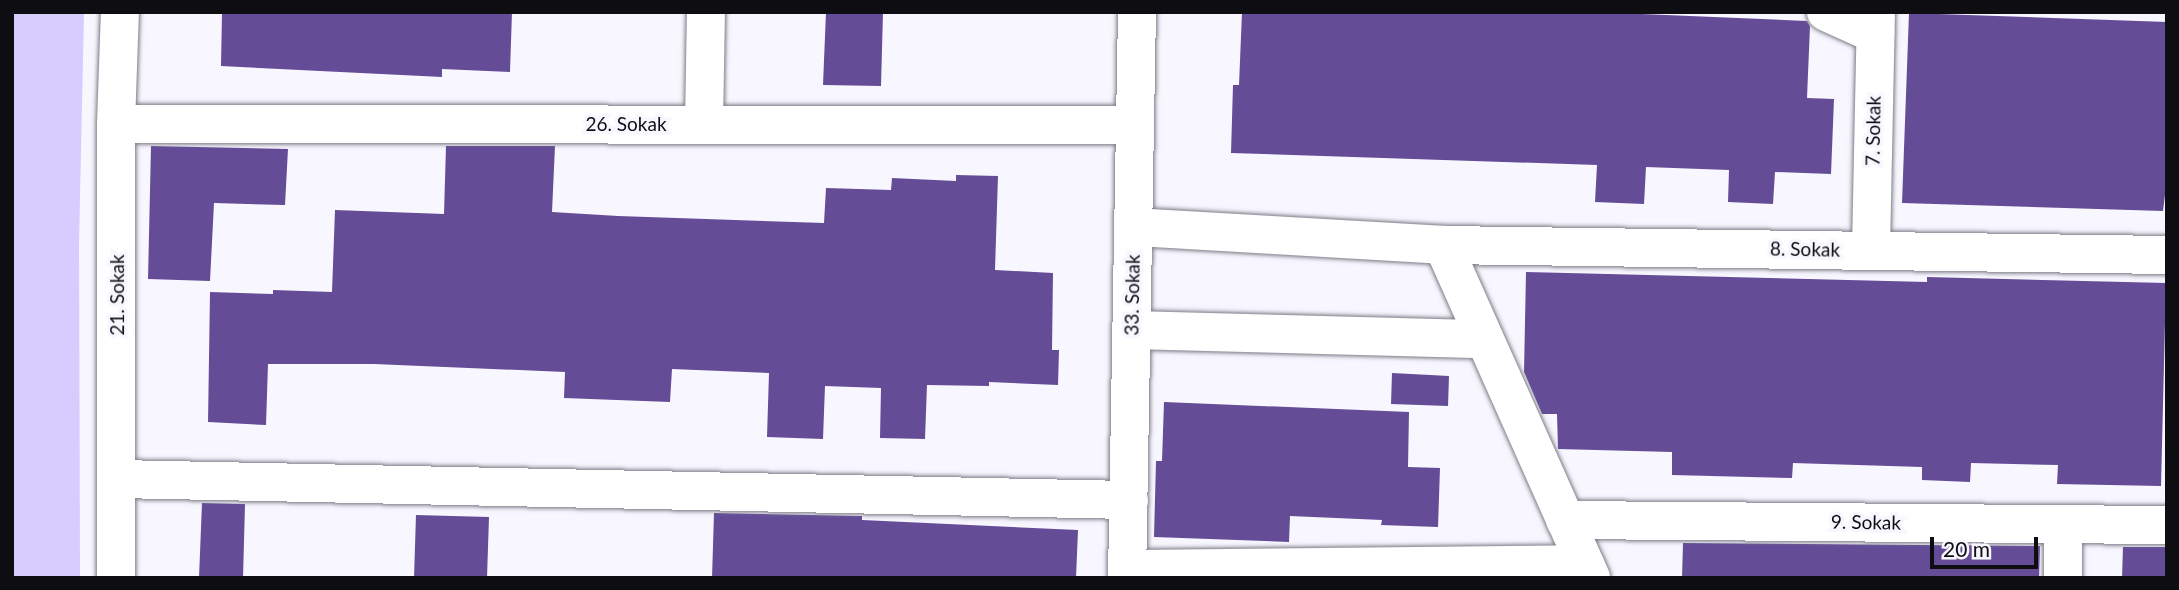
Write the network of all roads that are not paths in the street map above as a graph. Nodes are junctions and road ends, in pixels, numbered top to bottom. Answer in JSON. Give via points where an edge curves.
{"nodes":[{"id":1,"x":120,"y":12,"type":"edge"},
{"id":2,"x":706,"y":12,"type":"edge"},
{"id":3,"x":1137,"y":12,"type":"edge"},
{"id":4,"x":1826,"y":12,"type":"edge"},
{"id":5,"x":1876,"y":23,"type":"edge"},
{"id":6,"x":116,"y":124,"type":"junction"},
{"id":7,"x":704,"y":124,"type":"junction"},
{"id":8,"x":1135,"y":125,"type":"junction"},
{"id":9,"x":1134,"y":227,"type":"junction"},
{"id":10,"x":1443,"y":245,"type":"junction"},
{"id":11,"x":1871,"y":249,"type":"junction"},
{"id":12,"x":2167,"y":255,"type":"edge"},
{"id":13,"x":1132,"y":330,"type":"junction"},
{"id":14,"x":1484,"y":339,"type":"junction"},
{"id":15,"x":118,"y":479,"type":"junction"},
{"id":16,"x":1129,"y":500,"type":"junction"},
{"id":17,"x":1565,"y":520,"type":"junction"},
{"id":18,"x":2063,"y":524,"type":"junction"},
{"id":19,"x":2167,"y":525,"type":"edge"},
{"id":20,"x":1588,"y":571,"type":"edge"},
{"id":21,"x":1128,"y":574,"type":"edge"},
{"id":22,"x":116,"y":578,"type":"edge"},
{"id":23,"x":2063,"y":578,"type":"edge"}],
"edges":[{"from":1,"to":6,"type":"street","name":"21. Sokak"},
{"from":2,"to":7,"type":"street"},
{"from":3,"to":8,"type":"street","name":"33. Sokak"},
{"from":4,"to":5,"type":"street"},
{"from":5,"to":11,"type":"street","name":"7. Sokak"},
{"from":6,"to":7,"type":"street","name":"26. Sokak"},
{"from":6,"to":15,"type":"street","name":"21. Sokak"},
{"from":7,"to":8,"type":"street","name":"26. Sokak"},
{"from":8,"to":9,"type":"street","name":"33. Sokak"},
{"from":9,"to":10,"type":"street","name":"8. Sokak"},
{"from":9,"to":13,"type":"street","name":"33. Sokak"},
{"from":10,"to":11,"type":"street","name":"8. Sokak"},
{"from":10,"to":14,"type":"street"},
{"from":11,"to":12,"type":"street","name":"8. Sokak"},
{"from":13,"to":14,"type":"street"},
{"from":13,"to":16,"type":"street","name":"33. Sokak"},
{"from":14,"to":17,"type":"street"},
{"from":15,"to":16,"type":"street"},
{"from":15,"to":22,"type":"street","name":"21. Sokak"},
{"from":16,"to":21,"type":"street","name":"33. Sokak"},
{"from":17,"to":18,"type":"street","name":"9. Sokak"},
{"from":17,"to":20,"type":"street"},
{"from":18,"to":19,"type":"street","name":"9. Sokak"},
{"from":18,"to":23,"type":"street"},
{"from":20,"to":21,"type":"street"}]}
